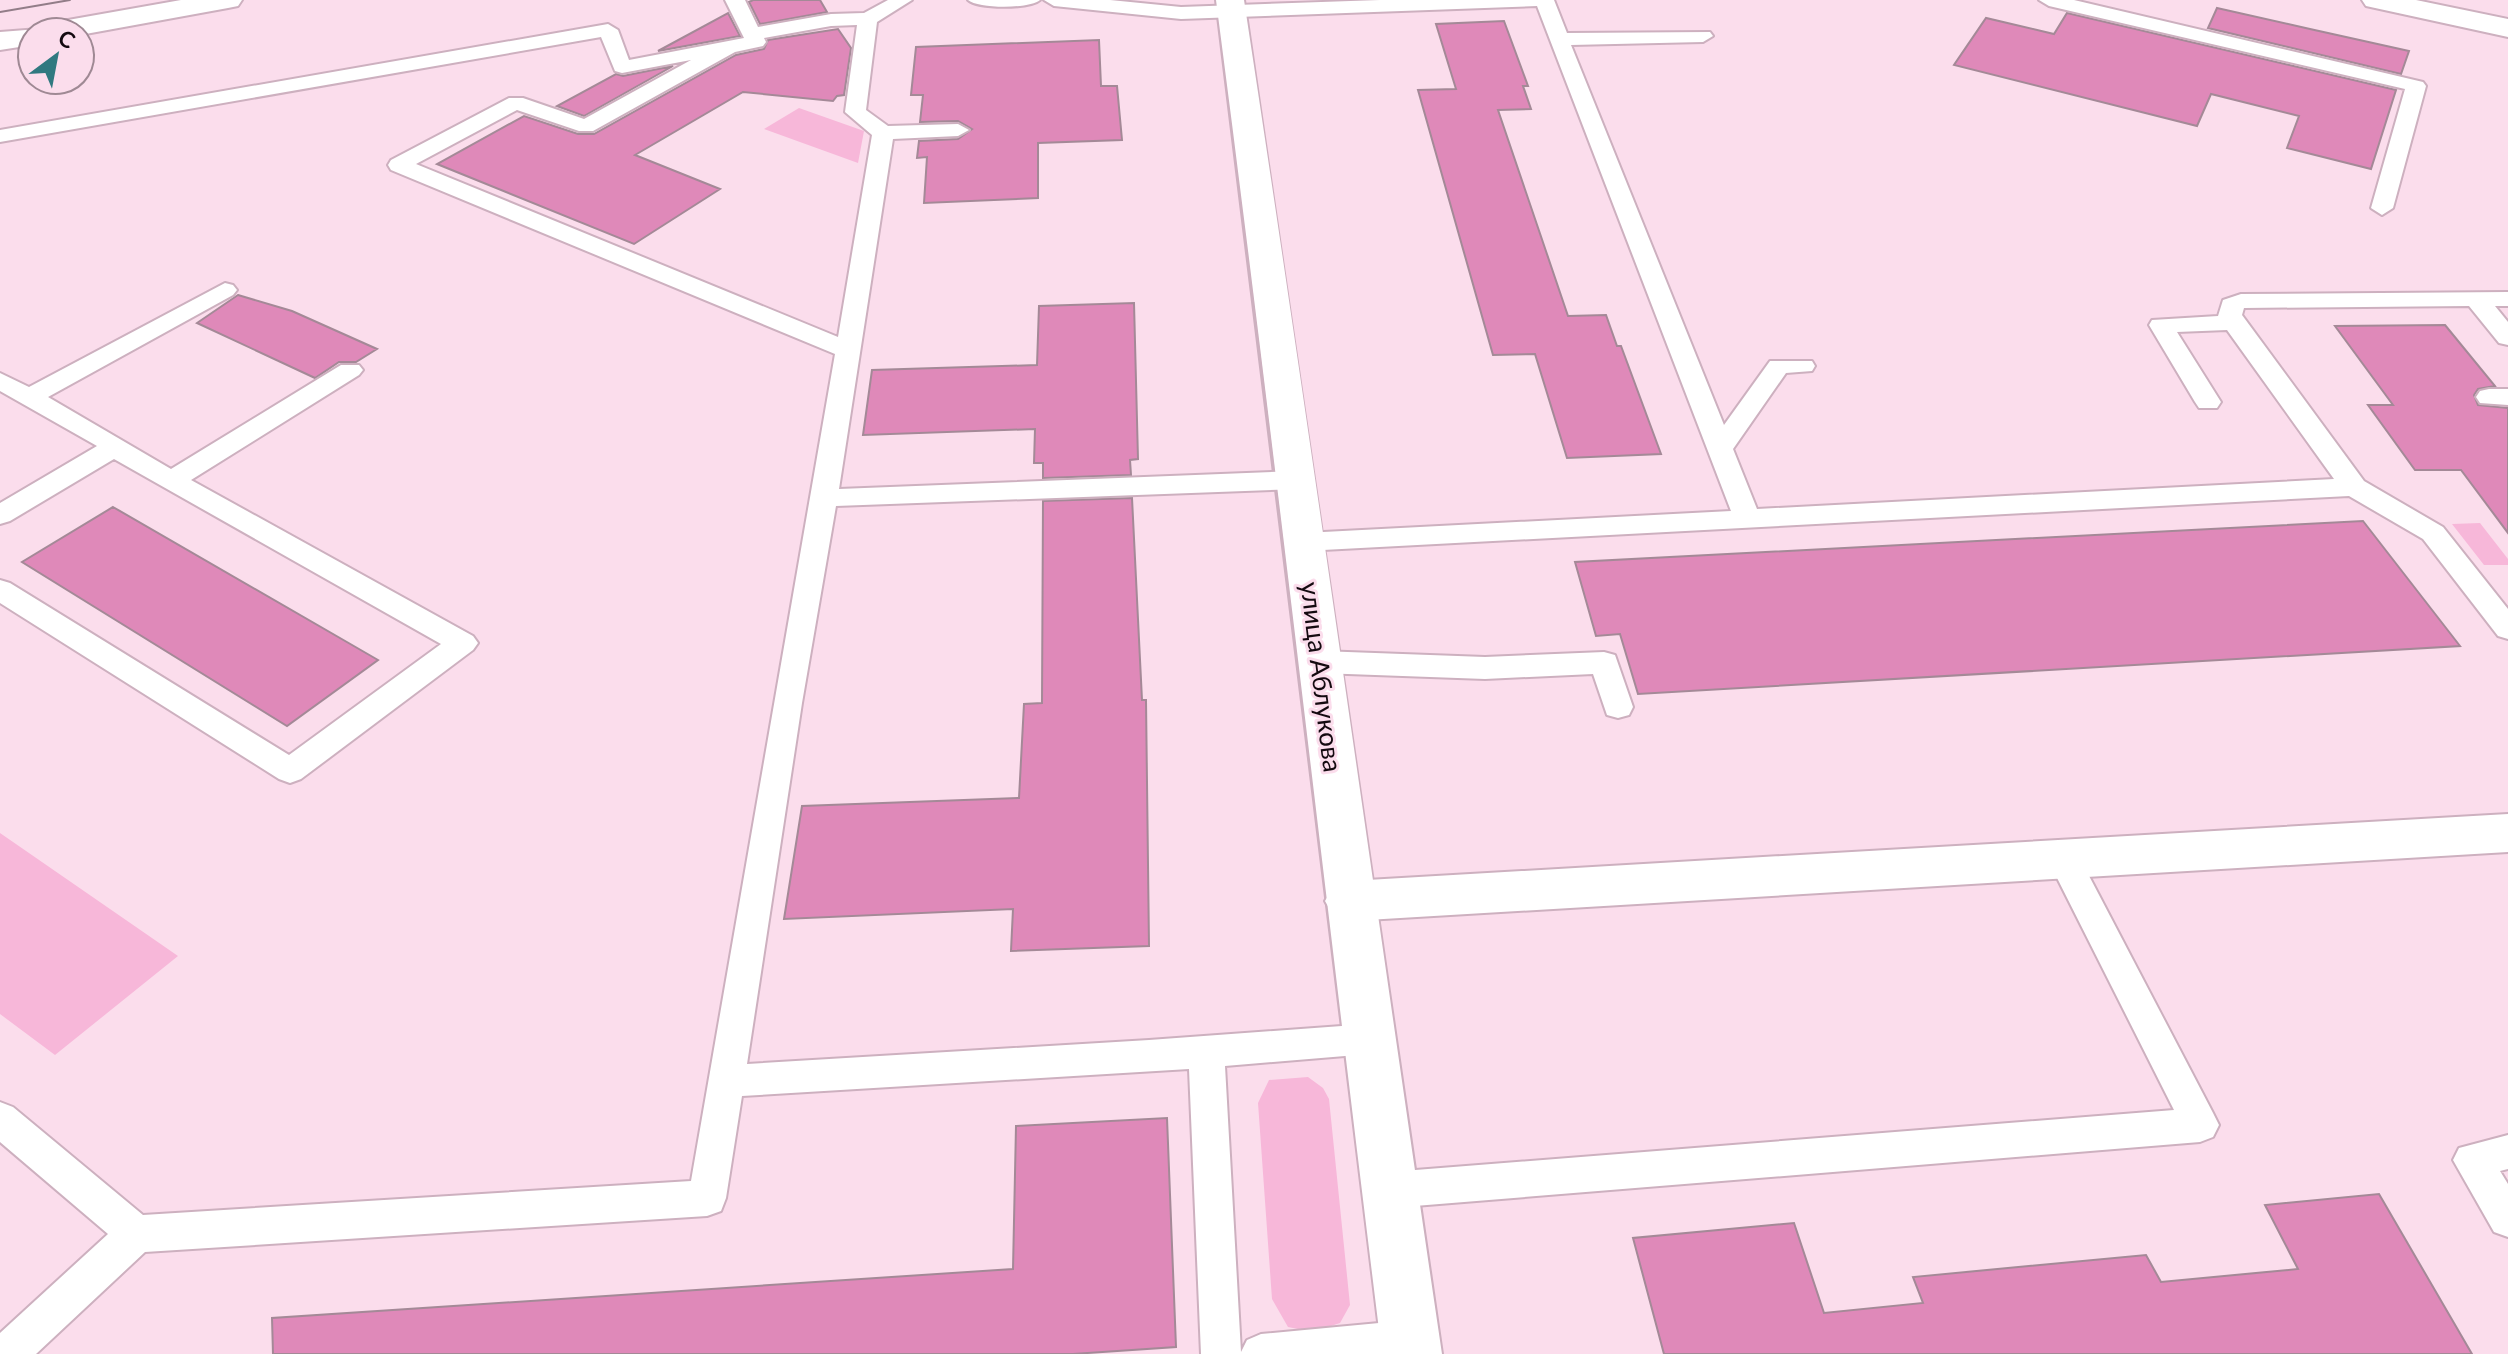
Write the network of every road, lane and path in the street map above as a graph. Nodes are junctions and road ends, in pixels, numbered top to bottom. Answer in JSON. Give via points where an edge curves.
{"nodes":[{"id":1,"x":228,"y":0,"type":"edge"},
{"id":2,"x":735,"y":0,"type":"edge"},
{"id":3,"x":902,"y":0,"type":"edge"},
{"id":4,"x":978,"y":0,"type":"edge"},
{"id":5,"x":1030,"y":0,"type":"edge"},
{"id":6,"x":1054,"y":0,"type":"edge"},
{"id":7,"x":1537,"y":0,"type":"edge"},
{"id":8,"x":1544,"y":0,"type":"edge"},
{"id":9,"x":2049,"y":0,"type":"edge"},
{"id":10,"x":2376,"y":0,"type":"edge"},
{"id":11,"x":1231,"y":6,"type":"edge"},
{"id":12,"x":868,"y":19,"type":"junction"},
{"id":13,"x":96,"y":24,"type":"edge"},
{"id":14,"x":2508,"y":28,"type":"edge"},
{"id":15,"x":753,"y":34,"type":"junction"},
{"id":16,"x":1703,"y":36,"type":"dead end"},
{"id":17,"x":1559,"y":39,"type":"junction"},
{"id":18,"x":729,"y":47,"type":"junction"},
{"id":19,"x":958,"y":130,"type":"dead end"},
{"id":20,"x":883,"y":133,"type":"junction"},
{"id":21,"x":0,"y":136,"type":"edge"},
{"id":22,"x":2382,"y":208,"type":"dead end"},
{"id":23,"x":225,"y":290,"type":"dead end"},
{"id":24,"x":2476,"y":299,"type":"junction"},
{"id":25,"x":2508,"y":299,"type":"edge"},
{"id":26,"x":2234,"y":323,"type":"junction"},
{"id":27,"x":2508,"y":338,"type":"edge"},
{"id":28,"x":847,"y":350,"type":"junction"},
{"id":29,"x":1803,"y":366,"type":"dead end"},
{"id":30,"x":350,"y":370,"type":"dead end"},
{"id":31,"x":0,"y":381,"type":"edge"},
{"id":32,"x":29,"y":397,"type":"junction"},
{"id":33,"x":2208,"y":402,"type":"dead end"},
{"id":34,"x":113,"y":448,"type":"junction"},
{"id":35,"x":1720,"y":449,"type":"junction"},
{"id":36,"x":1298,"y":480,"type":"junction"},
{"id":37,"x":171,"y":481,"type":"junction"},
{"id":38,"x":2354,"y":487,"type":"junction"},
{"id":39,"x":824,"y":498,"type":"junction"},
{"id":40,"x":0,"y":515,"type":"edge"},
{"id":41,"x":1748,"y":520,"type":"junction"},
{"id":42,"x":1304,"y":542,"type":"junction"},
{"id":43,"x":0,"y":590,"type":"edge"},
{"id":44,"x":2508,"y":629,"type":"edge"},
{"id":45,"x":1320,"y":662,"type":"junction"},
{"id":46,"x":1618,"y":707,"type":"dead end"},
{"id":47,"x":2508,"y":833,"type":"edge"},
{"id":48,"x":2064,"y":860,"type":"junction"},
{"id":49,"x":1350,"y":901,"type":"junction"},
{"id":50,"x":1369,"y":1039,"type":"junction"},
{"id":51,"x":1206,"y":1052,"type":"junction"},
{"id":52,"x":726,"y":1081,"type":"junction"},
{"id":53,"x":0,"y":1119,"type":"edge"},
{"id":54,"x":2508,"y":1152,"type":"edge"},
{"id":55,"x":1390,"y":1190,"type":"junction"},
{"id":56,"x":2508,"y":1219,"type":"edge"},
{"id":57,"x":136,"y":1234,"type":"junction"},
{"id":58,"x":1412,"y":1347,"type":"edge"},
{"id":59,"x":7,"y":1354,"type":"edge"},
{"id":60,"x":1221,"y":1354,"type":"edge"},
{"id":61,"x":1261,"y":1354,"type":"edge"}],
"edges":[{"from":1,"to":13,"type":"street"},
{"from":2,"to":15,"type":"lane"},
{"from":3,"to":12,"type":"lane"},
{"from":4,"to":5,"type":"lane"},
{"from":6,"to":11,"type":"lane","via":[[1181,13]]},
{"from":7,"to":11,"type":"lane"},
{"from":8,"to":17,"type":"lane"},
{"from":9,"to":22,"type":"lane","via":[[2416,86]]},
{"from":10,"to":14,"type":"street"},
{"from":11,"to":36,"type":"street","name":"улица Аблукова"},
{"from":12,"to":15,"type":"lane"},
{"from":12,"to":20,"type":"lane","via":[[855,112]]},
{"from":15,"to":18,"type":"lane","via":[[756,42]]},
{"from":16,"to":17,"type":"lane"},
{"from":17,"to":35,"type":"lane"},
{"from":18,"to":21,"type":"lane","via":[[622,67],[608,30]]},
{"from":18,"to":28,"type":"lane","via":[[586,127],[516,102],[399,165]]},
{"from":19,"to":20,"type":"lane"},
{"from":20,"to":28,"type":"lane"},
{"from":23,"to":32,"type":"lane"},
{"from":24,"to":25,"type":"lane"},
{"from":24,"to":26,"type":"lane","via":[[2241,301],[2231,305]]},
{"from":24,"to":27,"type":"lane"},
{"from":26,"to":33,"type":"lane","via":[[2161,325]]},
{"from":26,"to":38,"type":"lane"},
{"from":28,"to":39,"type":"lane"},
{"from":29,"to":35,"type":"lane","via":[[1779,366]]},
{"from":30,"to":37,"type":"lane"},
{"from":31,"to":32,"type":"lane"},
{"from":32,"to":34,"type":"lane","via":[[117,446]]},
{"from":34,"to":37,"type":"lane"},
{"from":34,"to":40,"type":"lane"},
{"from":35,"to":41,"type":"lane"},
{"from":36,"to":39,"type":"lane"},
{"from":36,"to":42,"type":"street","name":"улица Аблукова"},
{"from":37,"to":43,"type":"lane","via":[[463,643],[290,771]]},
{"from":38,"to":41,"type":"lane"},
{"from":38,"to":44,"type":"lane","via":[[2433,533]]},
{"from":39,"to":52,"type":"lane"},
{"from":41,"to":42,"type":"lane"},
{"from":42,"to":45,"type":"street","name":"улица Аблукова"},
{"from":45,"to":46,"type":"lane","via":[[1485,668],[1604,663]]},
{"from":45,"to":49,"type":"street","name":"улица Аблукова"},
{"from":47,"to":48,"type":"street"},
{"from":48,"to":49,"type":"street"},
{"from":48,"to":55,"type":"lane","via":[[2200,1125]]},
{"from":49,"to":50,"type":"street","name":"улица Аблукова"},
{"from":50,"to":51,"type":"lane"},
{"from":50,"to":55,"type":"street","name":"улица Аблукова"},
{"from":51,"to":52,"type":"lane"},
{"from":51,"to":60,"type":"lane"},
{"from":52,"to":57,"type":"lane","via":[[707,1198]]},
{"from":53,"to":57,"type":"lane"},
{"from":54,"to":56,"type":"lane","via":[[2472,1160]]},
{"from":55,"to":58,"type":"street","name":"улица Аблукова"},
{"from":57,"to":59,"type":"lane"},
{"from":58,"to":61,"type":"lane"}]}
